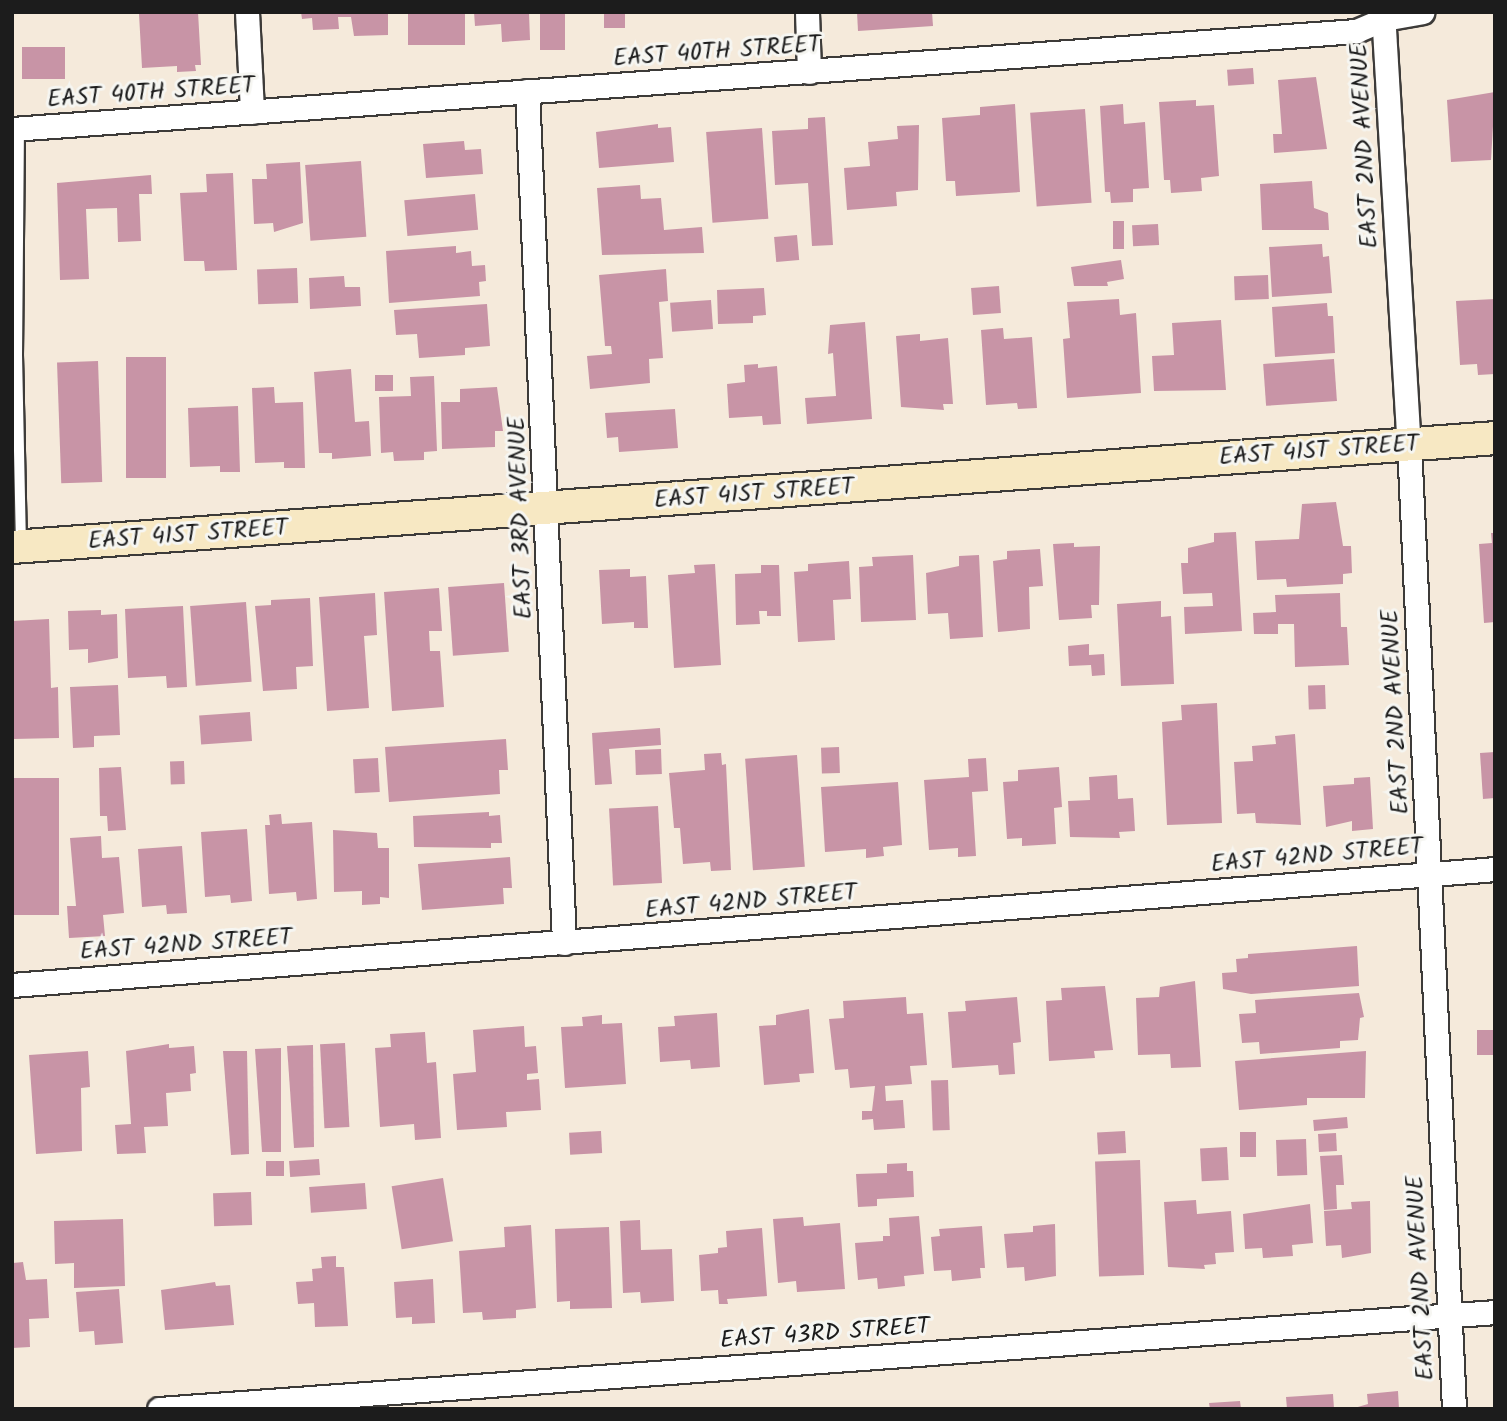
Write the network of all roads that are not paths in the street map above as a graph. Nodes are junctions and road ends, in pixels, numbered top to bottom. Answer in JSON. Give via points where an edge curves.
{"nodes":[{"id":1,"x":247,"y":12,"type":"edge"},
{"id":2,"x":807,"y":12,"type":"edge"},
{"id":3,"x":1422,"y":12,"type":"edge"},
{"id":4,"x":1383,"y":16,"type":"edge"},
{"id":5,"x":809,"y":72,"type":"junction"},
{"id":6,"x":527,"y":91,"type":"junction"},
{"id":7,"x":252,"y":112,"type":"junction"},
{"id":8,"x":16,"y":129,"type":"edge"},
{"id":9,"x":15,"y":355,"type":"edge"},
{"id":10,"x":1495,"y":438,"type":"edge"},
{"id":11,"x":1409,"y":444,"type":"junction"},
{"id":12,"x":547,"y":509,"type":"junction"},
{"id":13,"x":17,"y":547,"type":"edge"},
{"id":14,"x":1495,"y":869,"type":"edge"},
{"id":15,"x":1431,"y":873,"type":"junction"},
{"id":16,"x":564,"y":943,"type":"junction"},
{"id":17,"x":12,"y":985,"type":"edge"},
{"id":18,"x":1495,"y":1312,"type":"edge"},
{"id":19,"x":1448,"y":1316,"type":"junction"},
{"id":20,"x":159,"y":1409,"type":"edge"},
{"id":21,"x":1454,"y":1409,"type":"edge"}],
"edges":[{"from":1,"to":7,"type":"street"},
{"from":2,"to":5,"type":"street"},
{"from":3,"to":4,"type":"street","name":"EAST 40TH STREET"},
{"from":4,"to":5,"type":"street","name":"EAST 40TH STREET","via":[[1356,31]]},
{"from":4,"to":11,"type":"street","name":"EAST 2ND AVENUE"},
{"from":5,"to":6,"type":"street","name":"EAST 40TH STREET"},
{"from":6,"to":7,"type":"street","name":"EAST 40TH STREET"},
{"from":6,"to":12,"type":"street","name":"EAST 3RD AVENUE"},
{"from":7,"to":8,"type":"street","name":"EAST 40TH STREET"},
{"from":8,"to":9,"type":"lane"},
{"from":9,"to":13,"type":"lane"},
{"from":10,"to":11,"type":"street","name":"EAST 41ST STREET"},
{"from":11,"to":12,"type":"street","name":"EAST 41ST STREET"},
{"from":11,"to":15,"type":"street","name":"EAST 2ND AVENUE"},
{"from":12,"to":13,"type":"street","name":"EAST 41ST STREET"},
{"from":12,"to":16,"type":"street","name":"EAST 3RD AVENUE"},
{"from":14,"to":15,"type":"street","name":"EAST 42ND STREET"},
{"from":15,"to":16,"type":"street","name":"EAST 42ND STREET"},
{"from":15,"to":19,"type":"street","name":"EAST 2ND AVENUE"},
{"from":16,"to":17,"type":"street","name":"EAST 42ND STREET"},
{"from":18,"to":19,"type":"street","name":"EAST 43RD STREET"},
{"from":19,"to":20,"type":"street","name":"EAST 43RD STREET"},
{"from":19,"to":21,"type":"street","name":"EAST 2ND AVENUE"}]}
